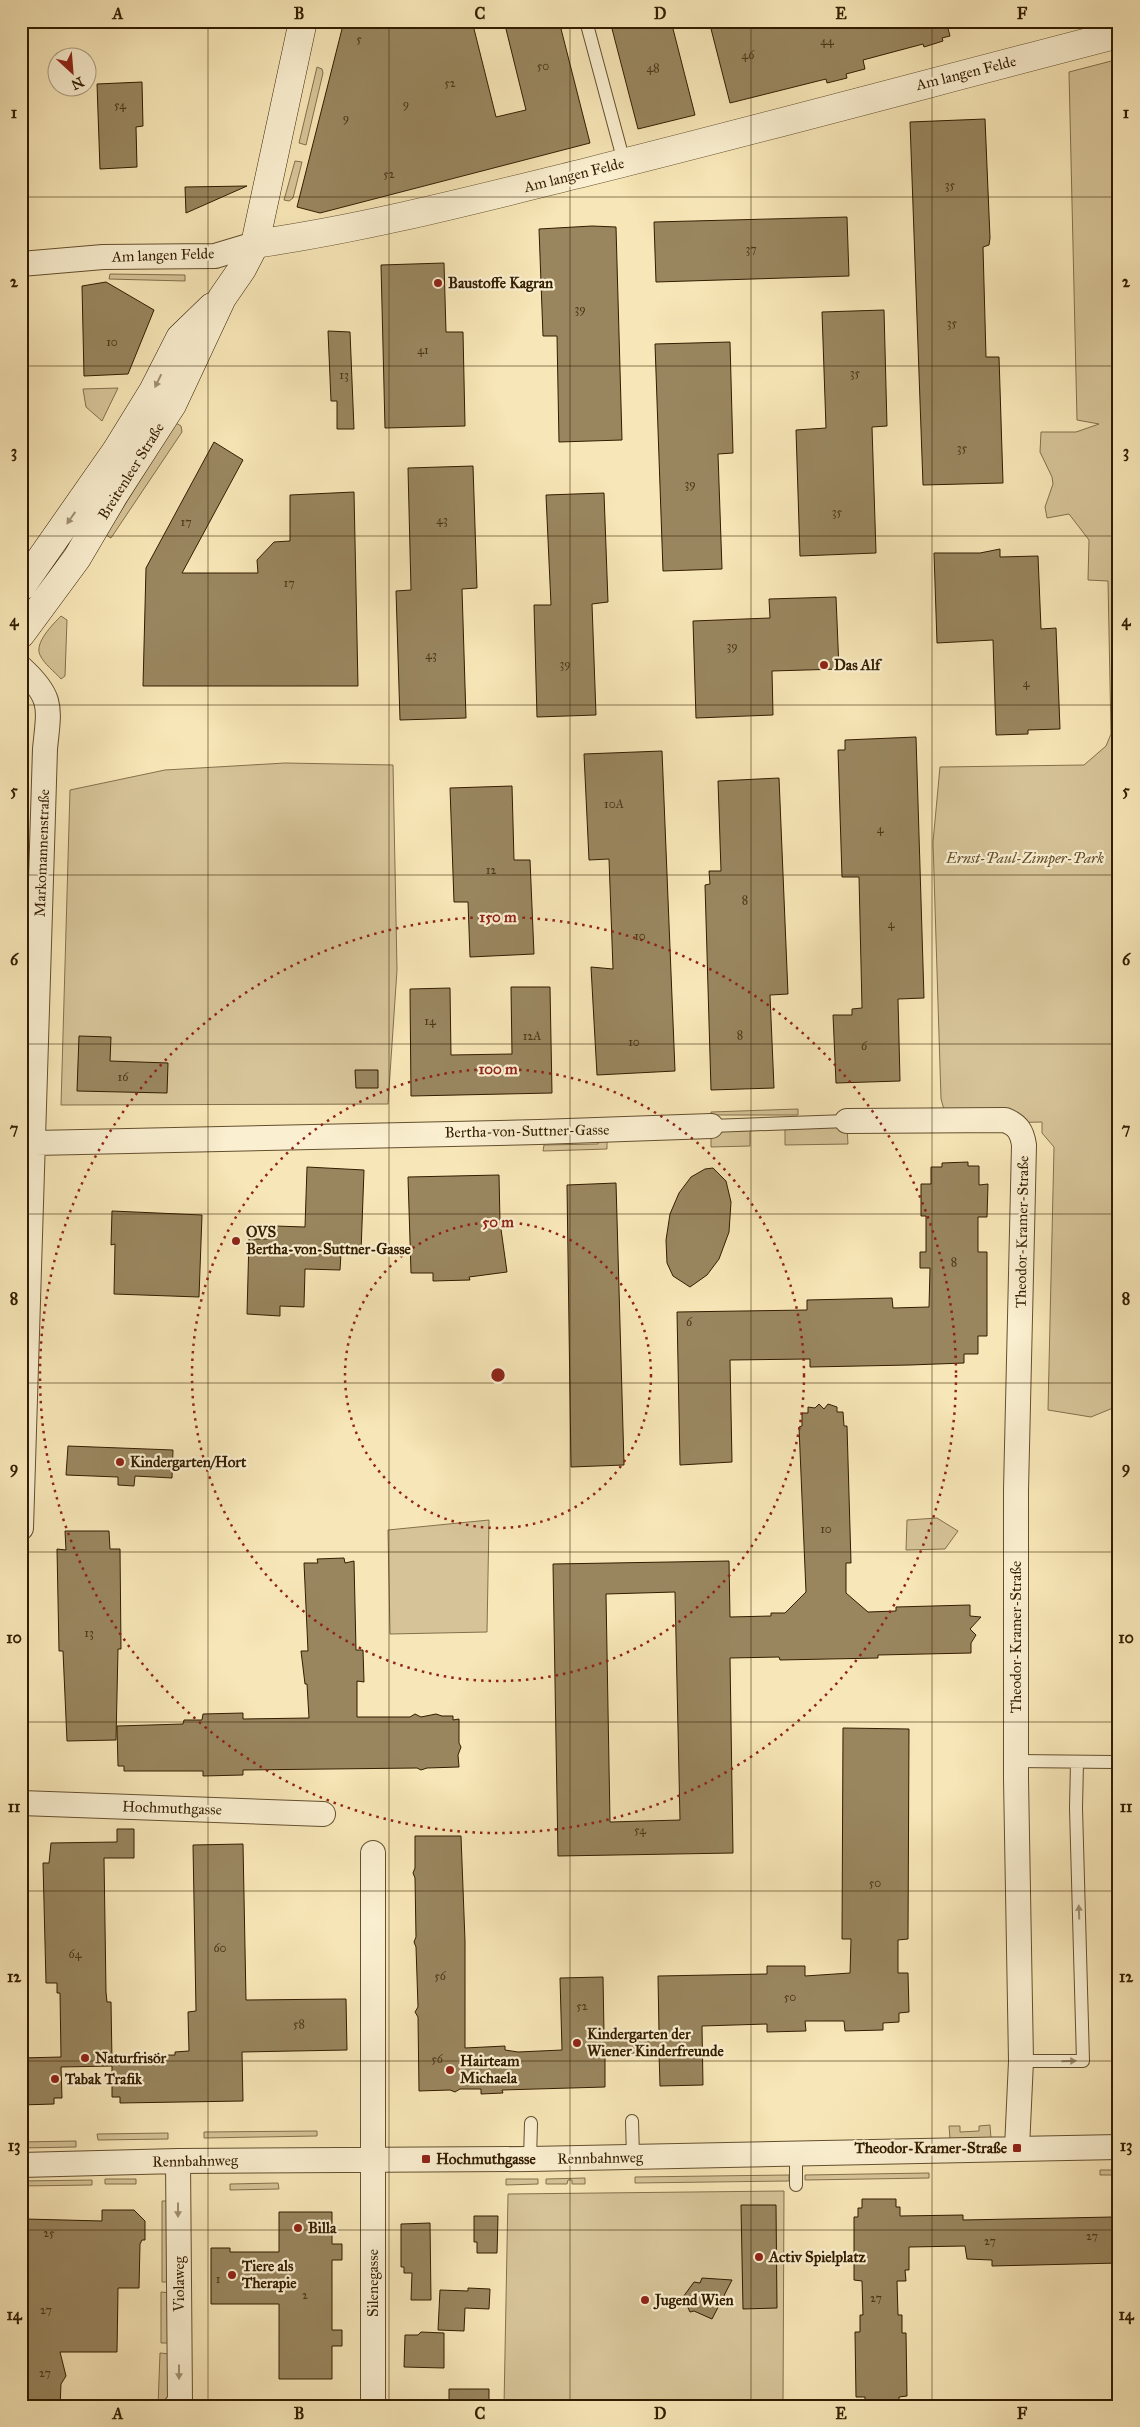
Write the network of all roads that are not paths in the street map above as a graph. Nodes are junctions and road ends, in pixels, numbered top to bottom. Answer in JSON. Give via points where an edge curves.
{"nodes":[{"id":1,"x":303,"y":21,"type":"edge"},
{"id":2,"x":586,"y":21,"type":"edge"},
{"id":3,"x":1119,"y":34,"type":"edge"},
{"id":4,"x":624,"y":162,"type":"junction"},
{"id":5,"x":255,"y":244,"type":"junction"},
{"id":6,"x":21,"y":264,"type":"edge"},
{"id":7,"x":222,"y":298,"type":"junction"},
{"id":8,"x":21,"y":587,"type":"edge"},
{"id":9,"x":21,"y":634,"type":"edge"},
{"id":10,"x":21,"y":668,"type":"edge"},
{"id":11,"x":847,"y":1121,"type":"joint"},
{"id":12,"x":711,"y":1126,"type":"joint"},
{"id":13,"x":1018,"y":1127,"type":"joint"},
{"id":14,"x":35,"y":1143,"type":"junction"},
{"id":15,"x":21,"y":1528,"type":"edge"},
{"id":16,"x":1016,"y":1761,"type":"junction"},
{"id":17,"x":1077,"y":1762,"type":"junction"},
{"id":18,"x":1114,"y":1762,"type":"dead end"},
{"id":19,"x":21,"y":1803,"type":"edge"},
{"id":20,"x":323,"y":1814,"type":"dead end"},
{"id":21,"x":373,"y":1853,"type":"dead end"},
{"id":22,"x":1021,"y":2062,"type":"junction"},
{"id":23,"x":632,"y":2120,"type":"dead end"},
{"id":24,"x":531,"y":2123,"type":"dead end"},
{"id":25,"x":1119,"y":2147,"type":"edge"},
{"id":26,"x":1017,"y":2148,"type":"junction"},
{"id":27,"x":796,"y":2153,"type":"junction"},
{"id":28,"x":634,"y":2157,"type":"junction"},
{"id":29,"x":530,"y":2159,"type":"junction"},
{"id":30,"x":374,"y":2160,"type":"junction"},
{"id":31,"x":178,"y":2161,"type":"junction"},
{"id":32,"x":21,"y":2165,"type":"edge"},
{"id":33,"x":796,"y":2185,"type":"dead end"},
{"id":34,"x":184,"y":2405,"type":"edge"},
{"id":35,"x":374,"y":2406,"type":"edge"}],
"edges":[{"from":1,"to":5,"type":"main road","name":"Breitenleer Straße"},
{"from":2,"to":4,"type":"lane"},
{"from":3,"to":4,"type":"main road","name":"Am langen Felde"},
{"from":4,"to":5,"type":"main road","name":"Am langen Felde","via":[[370,224]]},
{"from":5,"to":6,"type":"street","name":"Am langen Felde","via":[[215,256],[102,257]]},
{"from":5,"to":7,"type":"main road","name":"Breitenleer Straße"},
{"from":7,"to":8,"type":"main road","name":"Breitenleer Straße","one_way":true,"via":[[180,338],[153,391],[116,451]]},
{"from":7,"to":9,"type":"main road","name":"Breitenleer Straße","via":[[172,405],[77,558]]},
{"from":10,"to":14,"type":"street","name":"Markomannenstraße","via":[[40,687],[49,713],[45,749]]},
{"from":11,"to":12,"type":"lane","name":"Bertha-von-Suttner-Gasse"},
{"from":11,"to":13,"type":"street","name":"Bertha-von-Suttner-Gasse","via":[[1005,1120]]},
{"from":12,"to":14,"type":"street","name":"Bertha-von-Suttner-Gasse"},
{"from":13,"to":16,"type":"street","name":"Theodor-Kramer-Straße","via":[[1024,1146],[1016,1490]]},
{"from":14,"to":15,"type":"street","name":"Markomannenstraße"},
{"from":16,"to":17,"type":"lane"},
{"from":16,"to":22,"type":"street","name":"Theodor-Kramer-Straße"},
{"from":17,"to":18,"type":"lane"},
{"from":22,"to":17,"type":"lane","one_way":true,"via":[[1083,2060]]},
{"from":19,"to":20,"type":"street","name":"Hochmuthgasse"},
{"from":21,"to":30,"type":"street"},
{"from":22,"to":26,"type":"street","name":"Theodor-Kramer-Straße"},
{"from":23,"to":28,"type":"lane"},
{"from":24,"to":29,"type":"lane"},
{"from":25,"to":26,"type":"street","name":"Rennbahnweg"},
{"from":26,"to":27,"type":"street","name":"Rennbahnweg"},
{"from":27,"to":28,"type":"street","name":"Rennbahnweg"},
{"from":27,"to":33,"type":"lane"},
{"from":28,"to":29,"type":"street","name":"Rennbahnweg"},
{"from":29,"to":30,"type":"street","name":"Rennbahnweg"},
{"from":30,"to":31,"type":"street","name":"Rennbahnweg"},
{"from":30,"to":35,"type":"street","name":"Silenegasse"},
{"from":31,"to":32,"type":"street","name":"Rennbahnweg"},
{"from":31,"to":34,"type":"street","name":"Violaweg","one_way":true}]}
